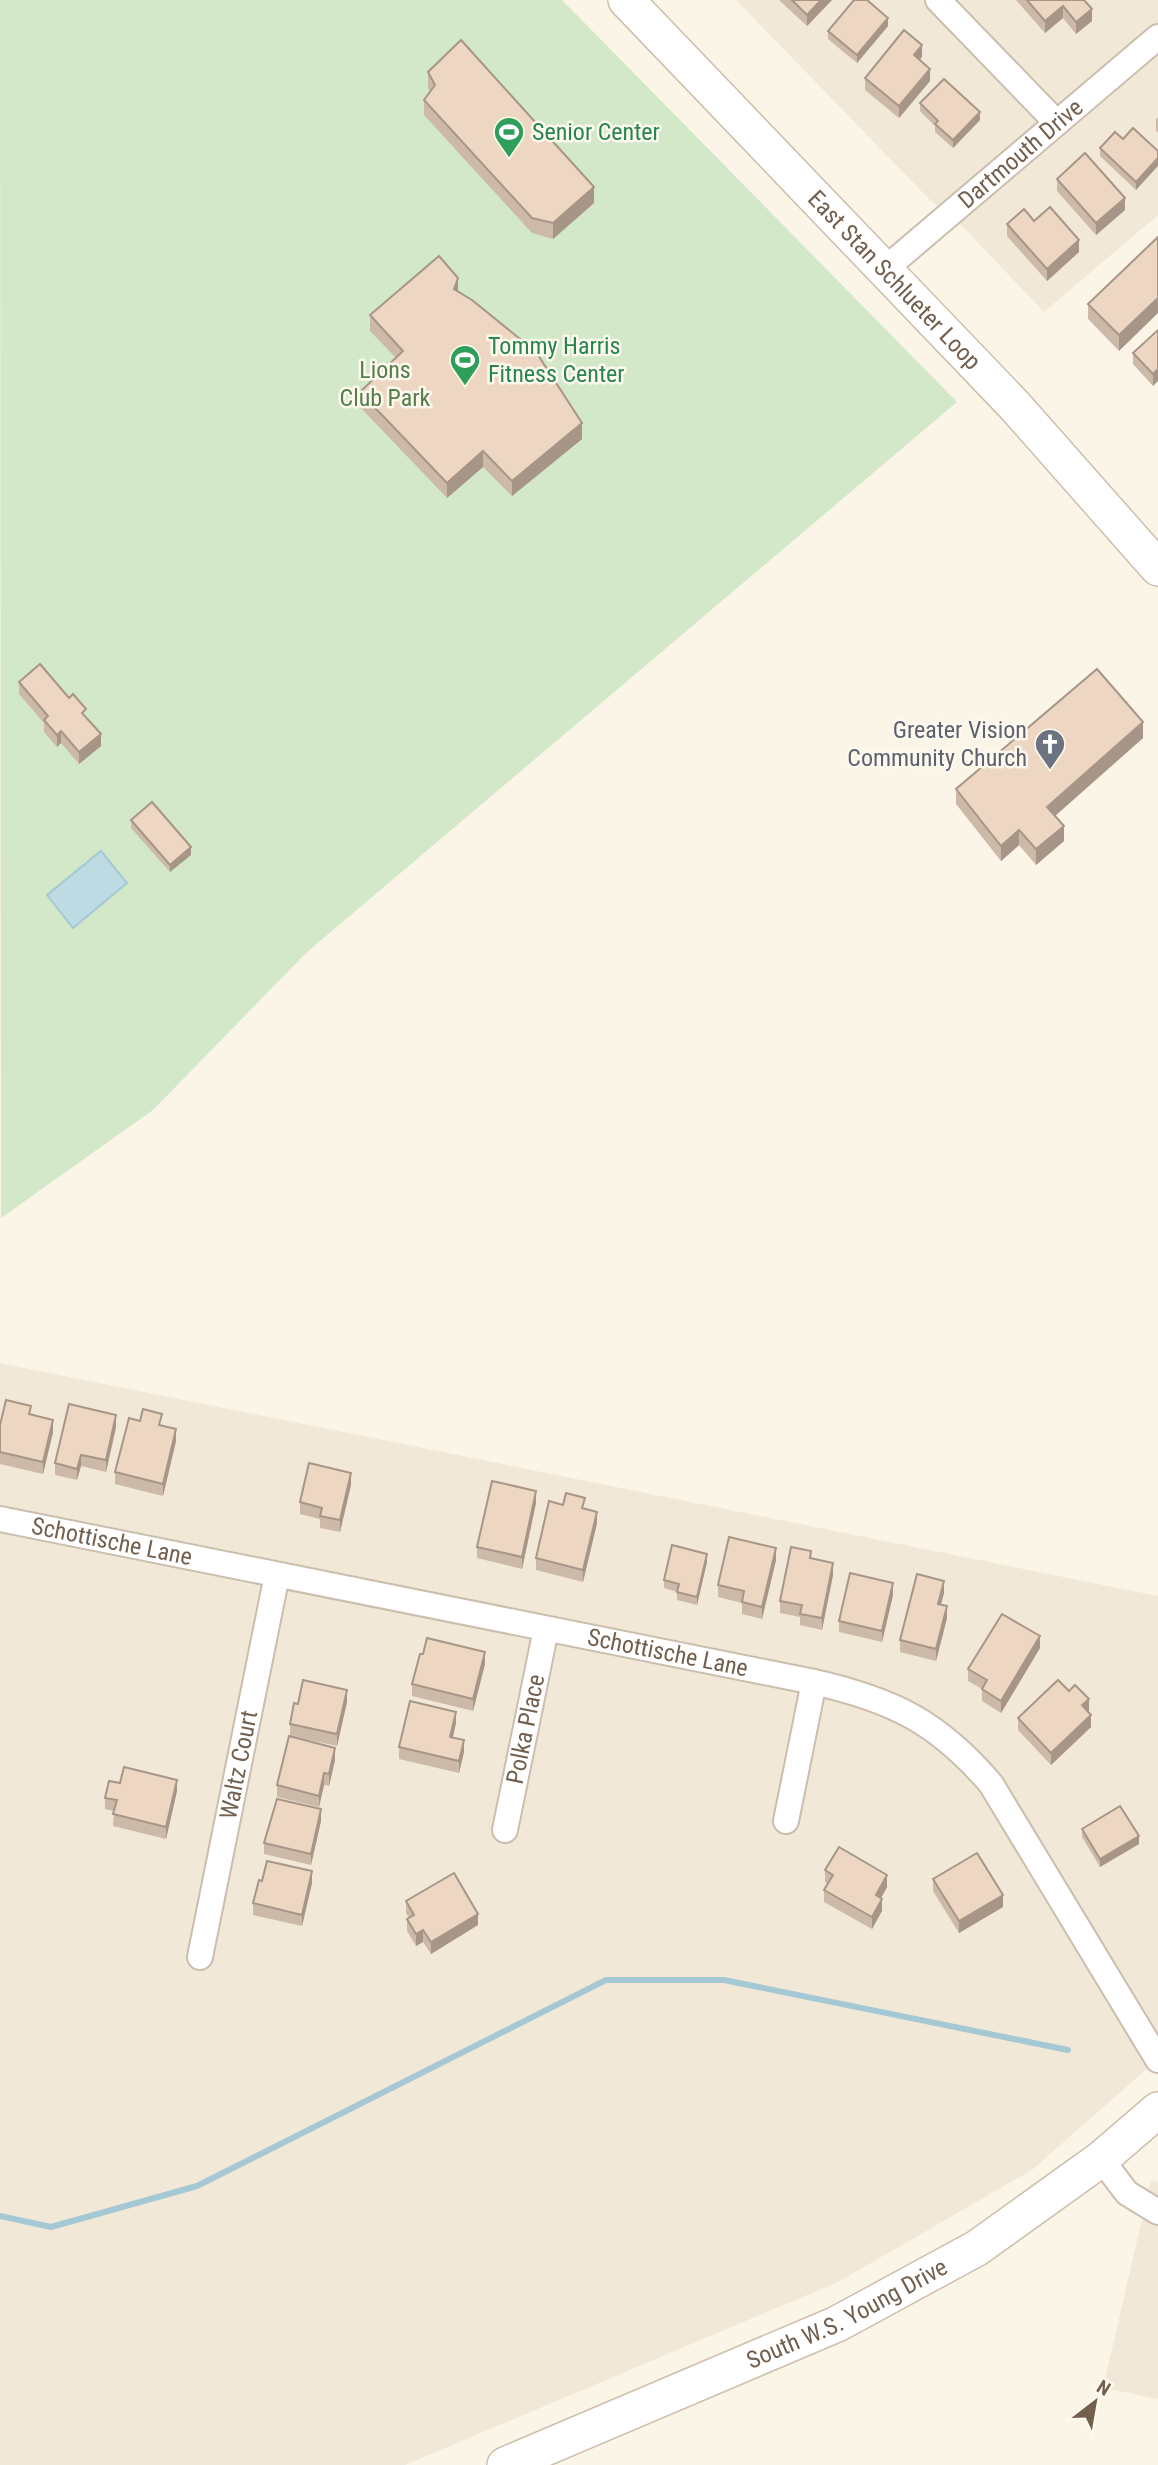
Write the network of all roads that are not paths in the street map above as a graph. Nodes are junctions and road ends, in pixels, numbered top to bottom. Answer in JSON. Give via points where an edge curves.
{"nodes":[{"id":1,"x":626,"y":0,"type":"edge"},
{"id":2,"x":938,"y":0,"type":"edge"},
{"id":3,"x":1158,"y":37,"type":"edge"},
{"id":4,"x":1057,"y":123,"type":"junction"},
{"id":5,"x":885,"y":269,"type":"junction"},
{"id":6,"x":1158,"y":568,"type":"edge"},
{"id":7,"x":0,"y":1519,"type":"edge"},
{"id":8,"x":277,"y":1574,"type":"junction"},
{"id":9,"x":546,"y":1629,"type":"junction"},
{"id":10,"x":814,"y":1682,"type":"junction"},
{"id":11,"x":786,"y":1821,"type":"dead end"},
{"id":12,"x":505,"y":1830,"type":"dead end"},
{"id":13,"x":200,"y":1957,"type":"dead end"},
{"id":14,"x":1158,"y":2060,"type":"edge"},
{"id":15,"x":1158,"y":2110,"type":"edge"},
{"id":16,"x":1101,"y":2159,"type":"junction"},
{"id":17,"x":1158,"y":2212,"type":"edge"},
{"id":18,"x":505,"y":2465,"type":"edge"}],
"edges":[{"from":1,"to":5,"type":"main road","name":"East Stan Schlueter Loop"},
{"from":2,"to":4,"type":"street"},
{"from":3,"to":4,"type":"street","name":"Dartmouth Drive"},
{"from":4,"to":5,"type":"street","name":"Dartmouth Drive"},
{"from":5,"to":6,"type":"main road","name":"East Stan Schlueter Loop","via":[[1015,406]]},
{"from":7,"to":8,"type":"street","name":"Schottische Lane"},
{"from":8,"to":9,"type":"street","name":"Schottische Lane"},
{"from":8,"to":13,"type":"street","name":"Waltz Court"},
{"from":9,"to":10,"type":"street","name":"Schottische Lane"},
{"from":9,"to":12,"type":"street","name":"Polka Place"},
{"from":10,"to":11,"type":"street"},
{"from":10,"to":14,"type":"street","name":"Schottische Lane","via":[[891,1704],[934,1729],[972,1762],[1006,1807]]},
{"from":15,"to":16,"type":"main road","name":"South W.S. Young Drive"},
{"from":16,"to":17,"type":"street","via":[[1127,2193]]},
{"from":16,"to":18,"type":"main road","name":"South W.S. Young Drive","via":[[977,2248],[837,2324]]}]}
